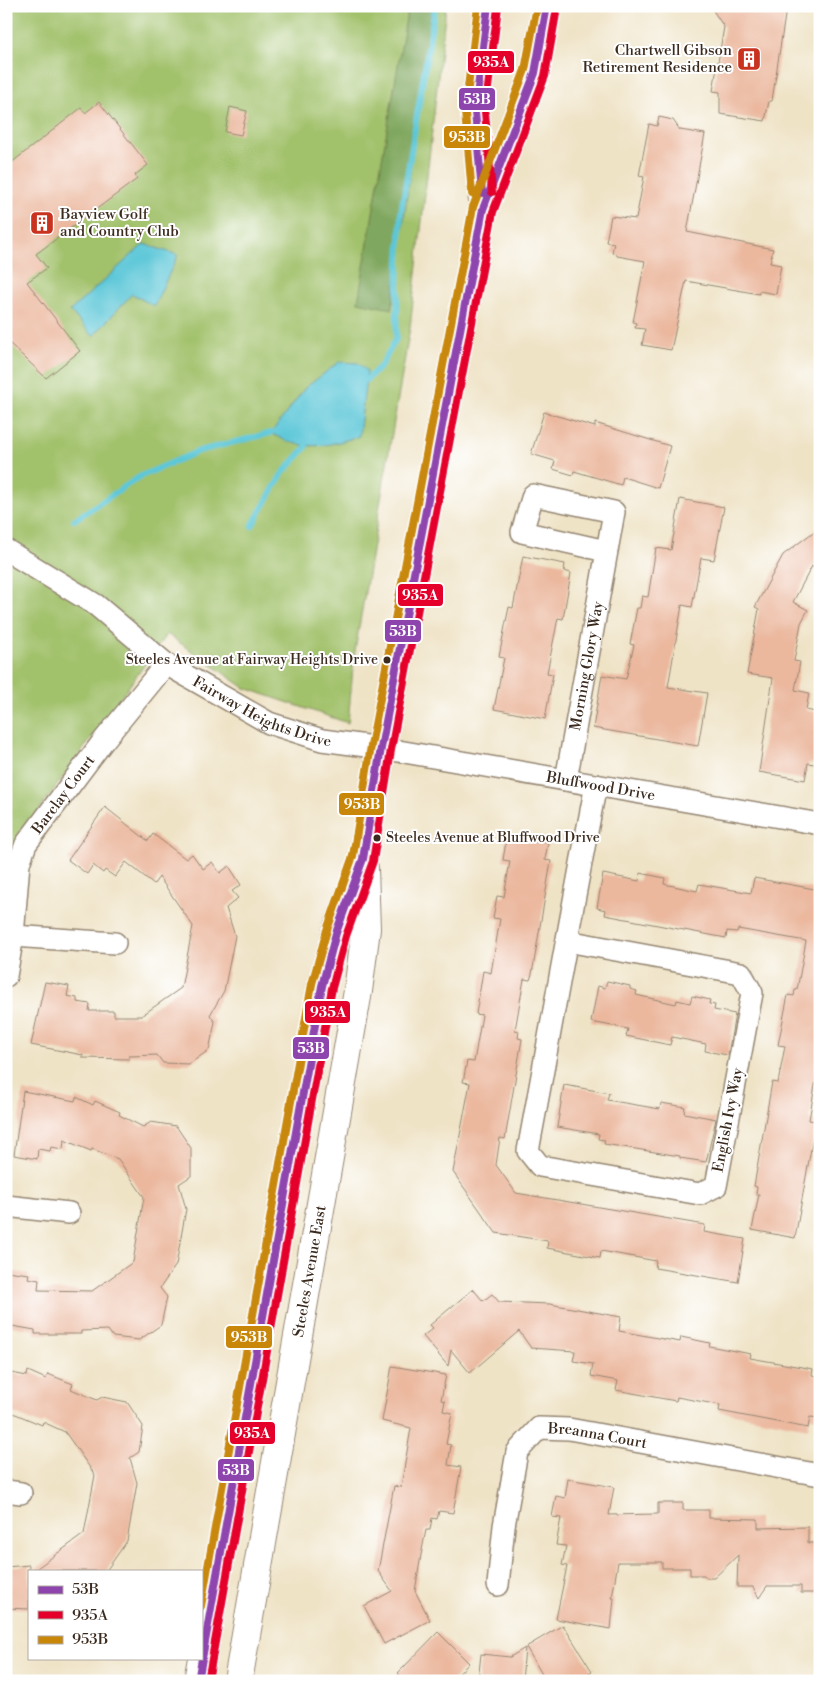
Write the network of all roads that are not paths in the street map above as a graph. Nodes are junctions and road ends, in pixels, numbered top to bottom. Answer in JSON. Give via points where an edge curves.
{"nodes":[{"id":1,"x":488,"y":6,"type":"edge"},
{"id":2,"x":547,"y":6,"type":"edge"},
{"id":3,"x":484,"y":209,"type":"junction"},
{"id":4,"x":6,"y":550,"type":"edge"},
{"id":5,"x":606,"y":551,"type":"dead end"},
{"id":6,"x":166,"y":664,"type":"junction"},
{"id":7,"x":380,"y":748,"type":"junction"},
{"id":8,"x":566,"y":780,"type":"junction"},
{"id":9,"x":596,"y":785,"type":"junction"},
{"id":10,"x":820,"y":824,"type":"edge"},
{"id":11,"x":363,"y":859,"type":"junction"},
{"id":12,"x":13,"y":936,"type":"junction"},
{"id":13,"x":567,"y":941,"type":"junction"},
{"id":14,"x":115,"y":943,"type":"dead end"},
{"id":15,"x":6,"y":976,"type":"edge"},
{"id":16,"x":6,"y":1206,"type":"edge"},
{"id":17,"x":69,"y":1213,"type":"dead end"},
{"id":18,"x":820,"y":1475,"type":"edge"},
{"id":19,"x":498,"y":1585,"type":"dead end"},
{"id":20,"x":202,"y":1659,"type":"edge"},
{"id":21,"x":202,"y":1660,"type":"edge"},
{"id":22,"x":198,"y":1681,"type":"edge"},
{"id":23,"x":238,"y":1681,"type":"edge"}],
"edges":[{"from":1,"to":3,"type":"main road","name":"Steeles Avenue East","via":[[475,112]]},
{"from":2,"to":3,"type":"main road","name":"Steeles Avenue East","via":[[535,73]]},
{"from":3,"to":7,"type":"main road","name":"Steeles Avenue East"},
{"from":4,"to":6,"type":"street","name":"Fairway Heights Drive","via":[[96,605]]},
{"from":5,"to":8,"type":"street","name":"Morning Glory Way"},
{"from":6,"to":7,"type":"street","name":"Fairway Heights Drive","via":[[269,723],[322,740]]},
{"from":6,"to":12,"type":"street","name":"Barclay Court","via":[[26,844],[19,863]]},
{"from":7,"to":8,"type":"street","name":"Bluffwood Drive"},
{"from":7,"to":11,"type":"main road","name":"Steeles Avenue East"},
{"from":8,"to":9,"type":"street","name":"Bluffwood Drive"},
{"from":9,"to":10,"type":"street","name":"Bluffwood Drive"},
{"from":9,"to":13,"type":"street","name":"English Ivy Way"},
{"from":11,"to":20,"type":"main road","name":"Steeles Avenue East","via":[[336,933],[322,986]]},
{"from":11,"to":23,"type":"main road","name":"Steeles Avenue East","via":[[366,930],[358,991]]},
{"from":12,"to":14,"type":"street"},
{"from":12,"to":15,"type":"street","name":"Barclay Court"},
{"from":13,"to":13,"type":"street","name":"English Ivy Way","via":[[528,1151],[540,1166],[700,1194],[716,1186],[752,993],[741,973]]},
{"from":16,"to":17,"type":"street"},
{"from":18,"to":19,"type":"street","name":"Breanna Court","via":[[570,1429],[539,1428],[517,1452]]},
{"from":21,"to":22,"type":"main road","name":"Steeles Avenue East"}]}
